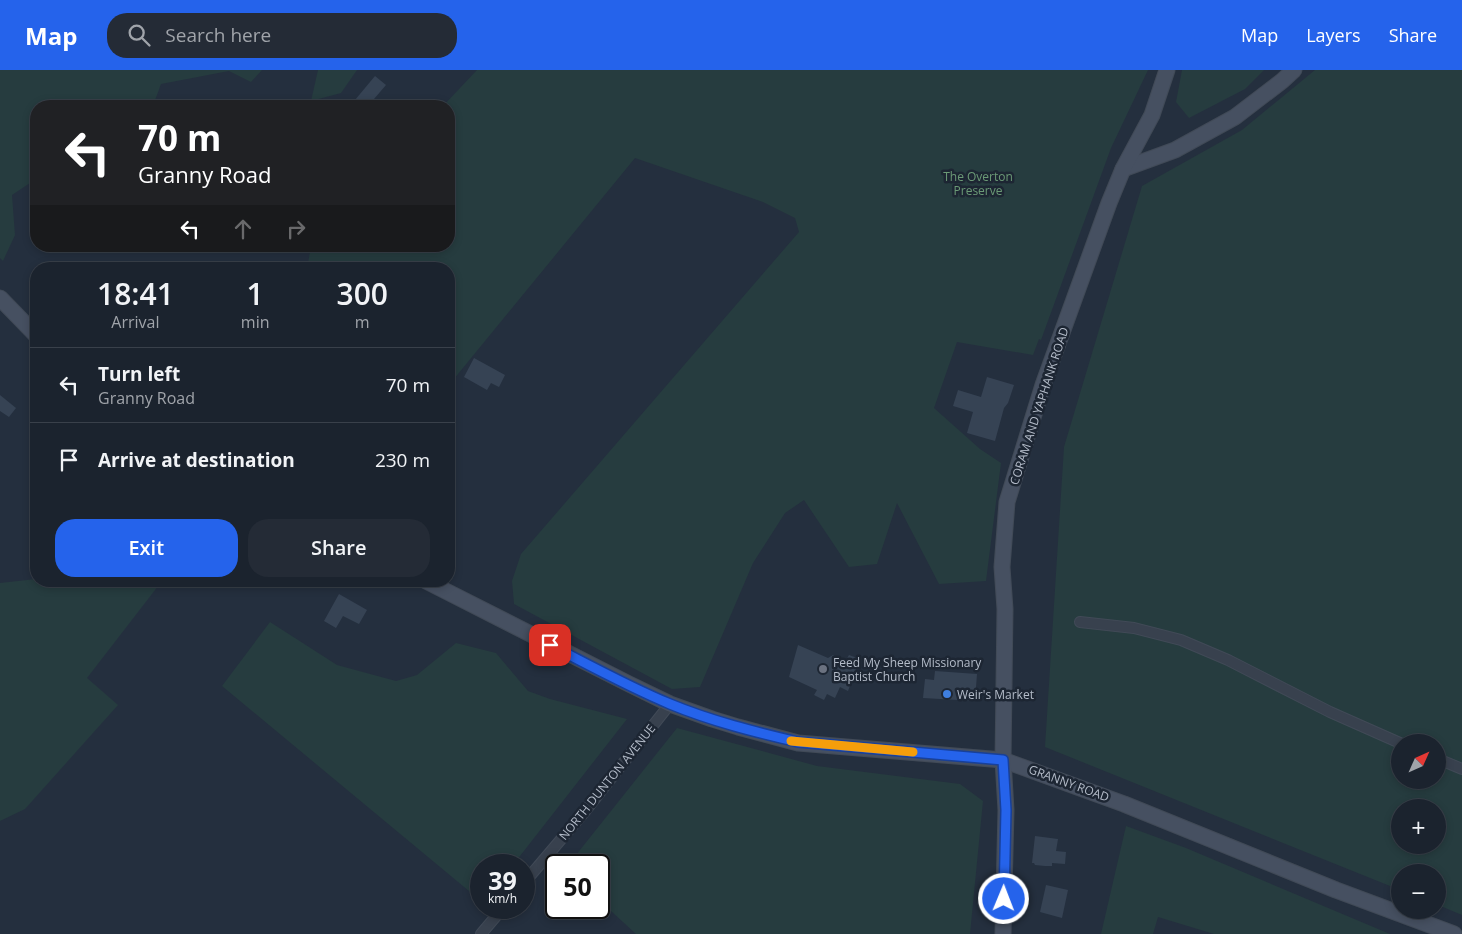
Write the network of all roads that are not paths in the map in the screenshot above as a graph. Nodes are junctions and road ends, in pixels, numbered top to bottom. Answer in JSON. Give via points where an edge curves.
{"nodes":[{"id":1,"x":1167,"y":70,"type":"edge"},
{"id":2,"x":1294,"y":70,"type":"edge"},
{"id":3,"x":1123,"y":169,"type":"junction"},
{"id":4,"x":3,"y":305,"type":"edge"},
{"id":5,"x":30,"y":330,"type":"edge"},
{"id":6,"x":438,"y":587,"type":"edge"},
{"id":7,"x":1080,"y":622,"type":"dead end"},
{"id":8,"x":670,"y":704,"type":"junction"},
{"id":9,"x":1391,"y":739,"type":"edge"},
{"id":10,"x":1003,"y":760,"type":"junction"},
{"id":11,"x":1446,"y":762,"type":"edge"},
{"id":12,"x":1462,"y":769,"type":"edge"},
{"id":13,"x":535,"y":870,"type":"edge"},
{"id":14,"x":494,"y":919,"type":"edge"},
{"id":15,"x":1449,"y":933,"type":"edge"},
{"id":16,"x":481,"y":934,"type":"edge"},
{"id":17,"x":1003,"y":934,"type":"edge"}],
"edges":[{"from":1,"to":3,"type":"street","name":"CORAM AND YAPHANK ROAD","via":[[1152,115]]},
{"from":2,"to":3,"type":"street","via":[[1236,117],[1175,150]]},
{"from":3,"to":10,"type":"street","name":"CORAM AND YAPHANK ROAD","via":[[1055,352],[1007,502],[1002,566],[1005,609]]},
{"from":4,"to":5,"type":"street"},
{"from":6,"to":8,"type":"street","name":"GRANNY ROAD"},
{"from":7,"to":9,"type":"street","via":[[1134,628],[1181,640]]},
{"from":8,"to":10,"type":"street","name":"GRANNY ROAD","via":[[738,727],[798,742]]},
{"from":8,"to":13,"type":"street","name":"NORTH DUNTON AVENUE"},
{"from":10,"to":15,"type":"street","name":"GRANNY ROAD","via":[[1124,804]]},
{"from":10,"to":17,"type":"street","name":"CORAM AND YAPHANK ROAD","via":[[1006,810]]},
{"from":11,"to":12,"type":"street"},
{"from":14,"to":16,"type":"street"}]}
